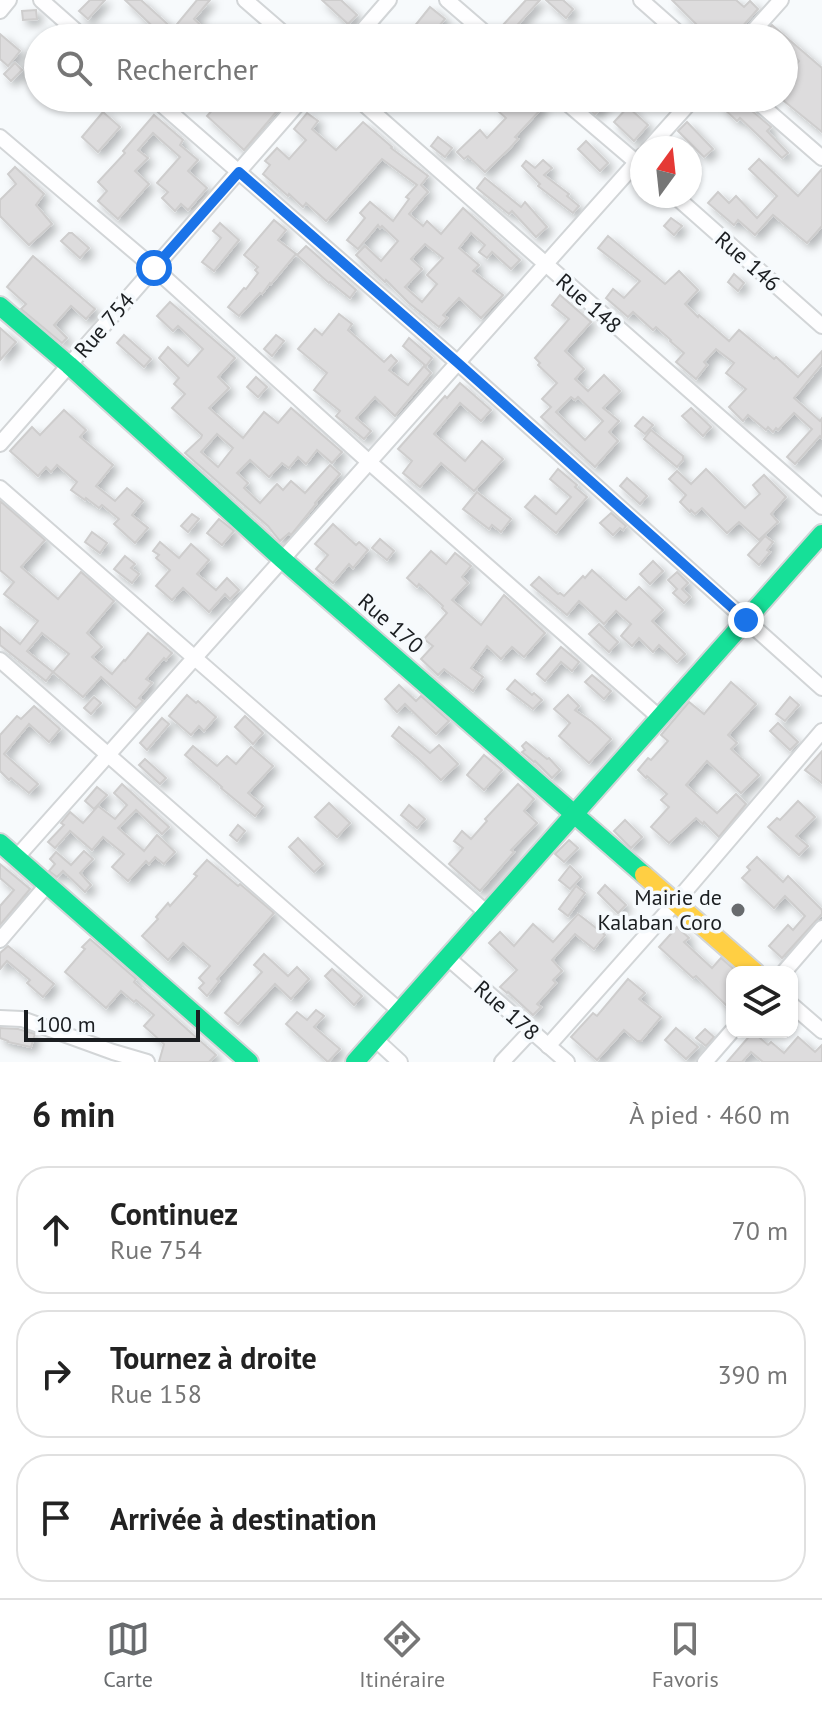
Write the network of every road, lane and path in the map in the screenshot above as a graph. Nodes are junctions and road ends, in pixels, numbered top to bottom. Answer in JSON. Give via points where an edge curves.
{"nodes":[{"id":1,"x":9,"y":0,"type":"edge"},
{"id":2,"x":41,"y":0,"type":"edge"},
{"id":3,"x":245,"y":0,"type":"edge"},
{"id":4,"x":389,"y":0,"type":"edge"},
{"id":5,"x":447,"y":0,"type":"edge"},
{"id":6,"x":641,"y":0,"type":"edge"},
{"id":7,"x":781,"y":0,"type":"edge"},
{"id":8,"x":0,"y":11,"type":"edge"},
{"id":9,"x":68,"y":24,"type":"edge"},
{"id":10,"x":273,"y":24,"type":"edge"},
{"id":11,"x":368,"y":24,"type":"edge"},
{"id":12,"x":475,"y":24,"type":"edge"},
{"id":13,"x":668,"y":24,"type":"edge"},
{"id":14,"x":760,"y":24,"type":"edge"},
{"id":15,"x":170,"y":112,"type":"edge"},
{"id":16,"x":291,"y":112,"type":"edge"},
{"id":17,"x":373,"y":112,"type":"edge"},
{"id":18,"x":578,"y":112,"type":"edge"},
{"id":19,"x":681,"y":112,"type":"edge"},
{"id":20,"x":769,"y":112,"type":"edge"},
{"id":21,"x":660,"y":136,"type":"edge"},
{"id":22,"x":0,"y":137,"type":"edge"},
{"id":23,"x":630,"y":154,"type":"edge"},
{"id":24,"x":822,"y":158,"type":"edge"},
{"id":25,"x":239,"y":172,"type":"junction"},
{"id":26,"x":630,"y":173,"type":"edge"},
{"id":27,"x":689,"y":208,"type":"edge"},
{"id":28,"x":545,"y":264,"type":"junction"},
{"id":29,"x":154,"y":268,"type":"junction"},
{"id":30,"x":0,"y":306,"type":"edge"},
{"id":31,"x":822,"y":326,"type":"edge"},
{"id":32,"x":458,"y":363,"type":"junction"},
{"id":33,"x":69,"y":365,"type":"junction"},
{"id":34,"x":0,"y":444,"type":"edge"},
{"id":35,"x":369,"y":462,"type":"junction"},
{"id":36,"x":0,"y":488,"type":"edge"},
{"id":37,"x":822,"y":507,"type":"edge"},
{"id":38,"x":822,"y":534,"type":"edge"},
{"id":39,"x":282,"y":559,"type":"junction"},
{"id":40,"x":746,"y":620,"type":"junction"},
{"id":41,"x":195,"y":658,"type":"junction"},
{"id":42,"x":0,"y":660,"type":"edge"},
{"id":43,"x":822,"y":688,"type":"edge"},
{"id":44,"x":660,"y":718,"type":"junction"},
{"id":45,"x":822,"y":731,"type":"edge"},
{"id":46,"x":108,"y":755,"type":"junction"},
{"id":47,"x":574,"y":815,"type":"junction"},
{"id":48,"x":0,"y":843,"type":"edge"},
{"id":49,"x":16,"y":858,"type":"junction"},
{"id":50,"x":47,"y":885,"type":"junction"},
{"id":51,"x":675,"y":903,"type":"junction"},
{"id":52,"x":487,"y":913,"type":"junction"},
{"id":53,"x":822,"y":928,"type":"edge"},
{"id":54,"x":0,"y":940,"type":"edge"},
{"id":55,"x":448,"y":958,"type":"junction"},
{"id":56,"x":748,"y":966,"type":"edge"},
{"id":57,"x":789,"y":966,"type":"edge"},
{"id":58,"x":798,"y":1010,"type":"edge"},
{"id":59,"x":400,"y":1011,"type":"junction"},
{"id":60,"x":0,"y":1018,"type":"edge"},
{"id":61,"x":531,"y":1031,"type":"junction"},
{"id":62,"x":822,"y":1031,"type":"edge"},
{"id":63,"x":726,"y":1038,"type":"edge"},
{"id":64,"x":375,"y":1039,"type":"junction"},
{"id":65,"x":548,"y":1046,"type":"junction"},
{"id":66,"x":114,"y":1057,"type":"edge"},
{"id":67,"x":147,"y":1062,"type":"edge"},
{"id":68,"x":249,"y":1062,"type":"edge"},
{"id":69,"x":355,"y":1062,"type":"edge"},
{"id":70,"x":400,"y":1062,"type":"edge"},
{"id":71,"x":502,"y":1062,"type":"edge"},
{"id":72,"x":567,"y":1062,"type":"edge"},
{"id":73,"x":705,"y":1062,"type":"edge"}],
"edges":[{"from":1,"to":8,"type":"street"},
{"from":2,"to":9,"type":"street"},
{"from":3,"to":10,"type":"street"},
{"from":4,"to":11,"type":"street"},
{"from":5,"to":12,"type":"street"},
{"from":6,"to":13,"type":"street"},
{"from":7,"to":14,"type":"street"},
{"from":15,"to":25,"type":"street"},
{"from":16,"to":25,"type":"street","name":"Rue 754"},
{"from":17,"to":28,"type":"street","name":"Rue 148"},
{"from":18,"to":23,"type":"street"},
{"from":19,"to":21,"type":"street"},
{"from":20,"to":24,"type":"street"},
{"from":22,"to":29,"type":"street"},
{"from":25,"to":29,"type":"street","name":"Rue 754"},
{"from":25,"to":32,"type":"street"},
{"from":26,"to":28,"type":"street"},
{"from":27,"to":31,"type":"street","name":"Rue 146"},
{"from":28,"to":32,"type":"street"},
{"from":28,"to":37,"type":"street","name":"Rue 148"},
{"from":29,"to":33,"type":"street","name":"Rue 754"},
{"from":29,"to":35,"type":"street"},
{"from":30,"to":33,"type":"street","name":"Rue 170"},
{"from":32,"to":35,"type":"street"},
{"from":32,"to":40,"type":"street"},
{"from":33,"to":34,"type":"street","name":"Rue 754"},
{"from":33,"to":39,"type":"street","name":"Rue 170"},
{"from":35,"to":39,"type":"street"},
{"from":35,"to":44,"type":"street"},
{"from":36,"to":41,"type":"street"},
{"from":38,"to":40,"type":"street"},
{"from":39,"to":41,"type":"street"},
{"from":39,"to":47,"type":"street","name":"Rue 170"},
{"from":40,"to":43,"type":"street"},
{"from":40,"to":44,"type":"street"},
{"from":41,"to":46,"type":"street"},
{"from":41,"to":52,"type":"street"},
{"from":42,"to":46,"type":"street"},
{"from":44,"to":47,"type":"street"},
{"from":45,"to":51,"type":"street"},
{"from":46,"to":49,"type":"street"},
{"from":46,"to":59,"type":"street"},
{"from":47,"to":51,"type":"street","name":"Rue 170"},
{"from":47,"to":52,"type":"street"},
{"from":48,"to":49,"type":"street"},
{"from":49,"to":50,"type":"street"},
{"from":50,"to":54,"type":"street"},
{"from":50,"to":68,"type":"street"},
{"from":51,"to":56,"type":"street","name":"Rue 170"},
{"from":51,"to":65,"type":"street"},
{"from":52,"to":55,"type":"street"},
{"from":53,"to":57,"type":"street"},
{"from":55,"to":59,"type":"street"},
{"from":55,"to":61,"type":"street","name":"Rue 178"},
{"from":58,"to":62,"type":"street"},
{"from":59,"to":64,"type":"street"},
{"from":60,"to":66,"type":"street","via":[[22,1019]]},
{"from":61,"to":65,"type":"street","name":"Rue 178"},
{"from":61,"to":71,"type":"street"},
{"from":63,"to":73,"type":"street"},
{"from":64,"to":69,"type":"street"},
{"from":64,"to":70,"type":"street"},
{"from":65,"to":72,"type":"street","name":"Rue 178"},
{"from":66,"to":67,"type":"street"}]}
